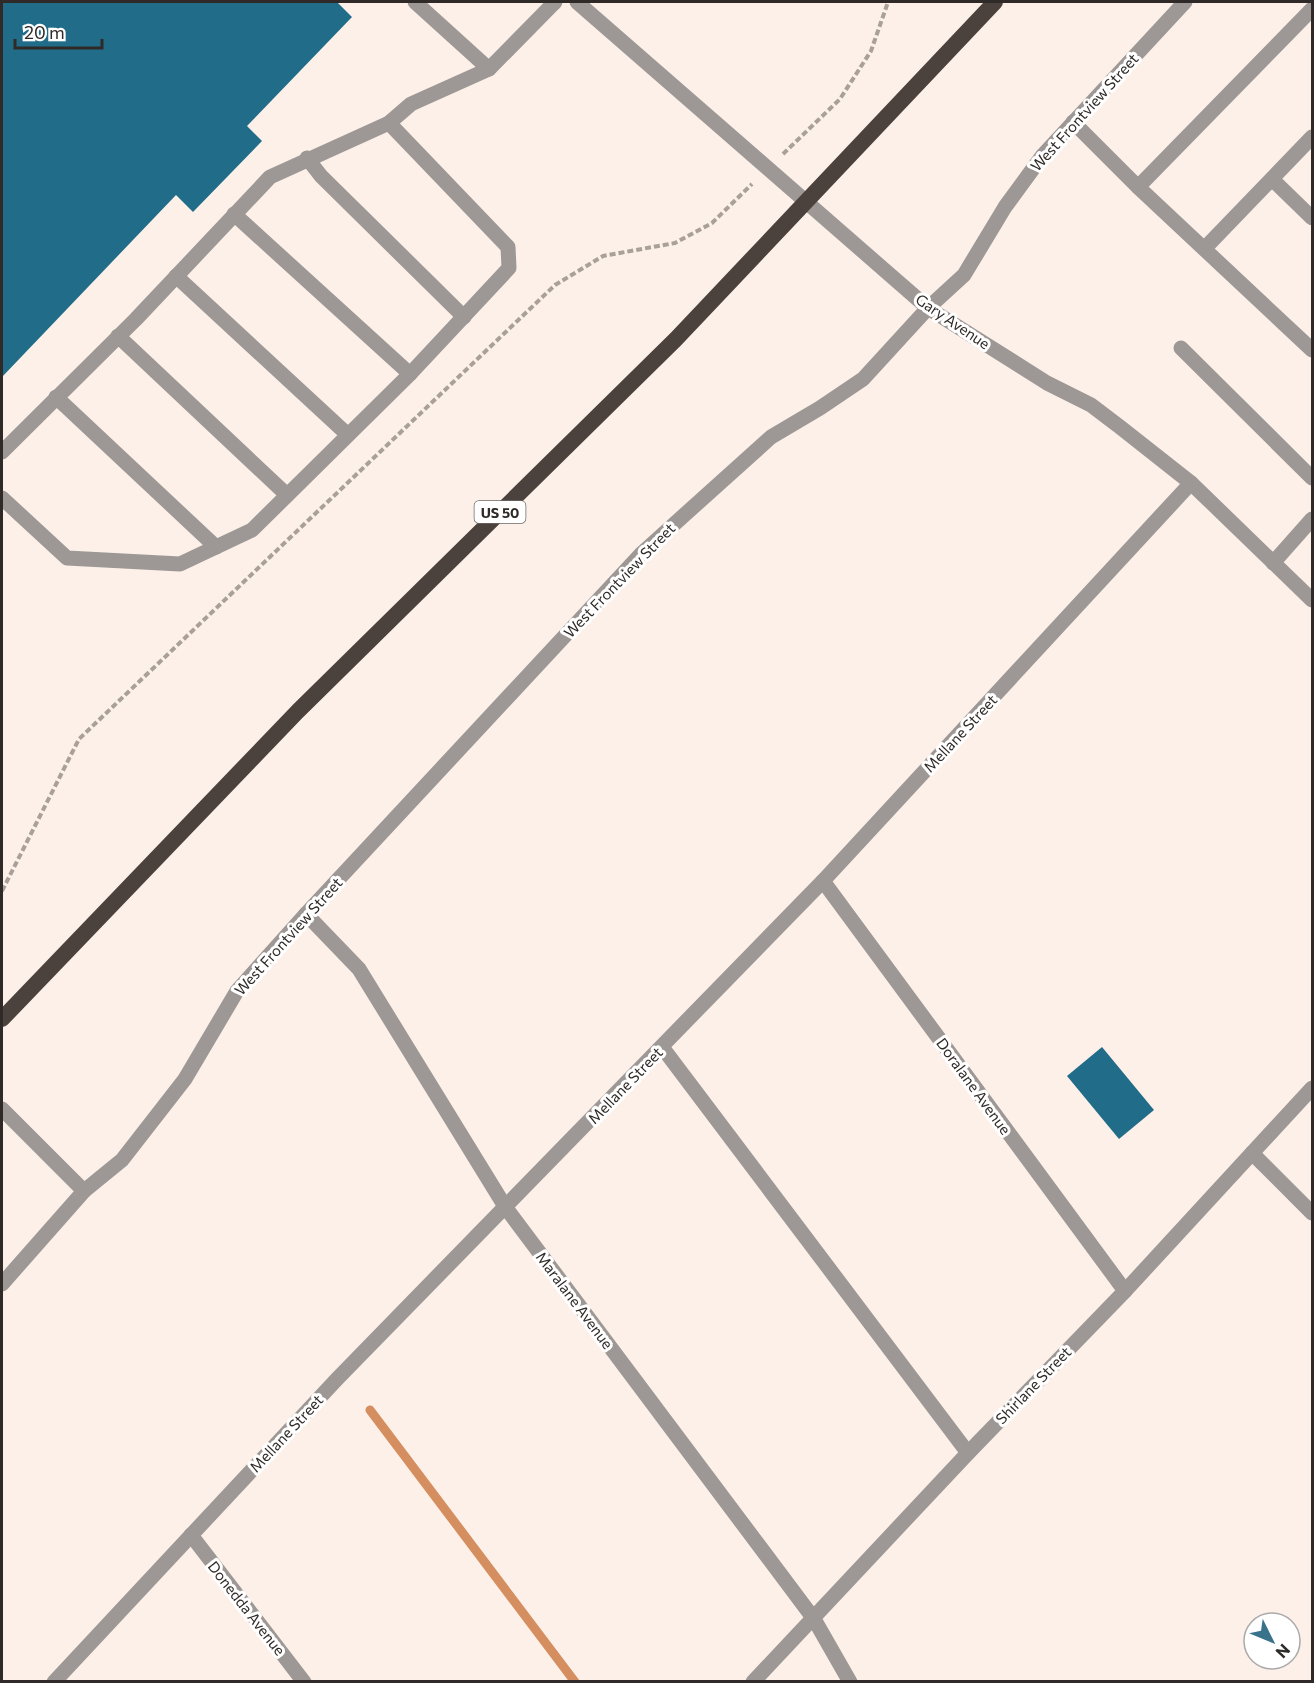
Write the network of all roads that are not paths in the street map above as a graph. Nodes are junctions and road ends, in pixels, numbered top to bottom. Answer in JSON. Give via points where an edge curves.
{"nodes":[{"id":1,"x":415,"y":2,"type":"edge"},
{"id":2,"x":554,"y":2,"type":"edge"},
{"id":3,"x":577,"y":2,"type":"edge"},
{"id":4,"x":995,"y":2,"type":"edge"},
{"id":5,"x":1185,"y":2,"type":"edge"},
{"id":6,"x":1312,"y":9,"type":"edge"},
{"id":7,"x":489,"y":69,"type":"junction"},
{"id":8,"x":1073,"y":122,"type":"junction"},
{"id":9,"x":389,"y":123,"type":"junction"},
{"id":10,"x":1312,"y":137,"type":"edge"},
{"id":11,"x":307,"y":158,"type":"junction"},
{"id":12,"x":1272,"y":179,"type":"junction"},
{"id":13,"x":1138,"y":187,"type":"junction"},
{"id":14,"x":806,"y":200,"type":"junction"},
{"id":15,"x":234,"y":214,"type":"junction"},
{"id":16,"x":1312,"y":218,"type":"edge"},
{"id":17,"x":1205,"y":248,"type":"junction"},
{"id":18,"x":177,"y":276,"type":"junction"},
{"id":19,"x":928,"y":308,"type":"junction"},
{"id":20,"x":464,"y":317,"type":"junction"},
{"id":21,"x":118,"y":336,"type":"junction"},
{"id":22,"x":1181,"y":348,"type":"dead end"},
{"id":23,"x":1312,"y":350,"type":"edge"},
{"id":24,"x":410,"y":374,"type":"junction"},
{"id":25,"x":56,"y":398,"type":"junction"},
{"id":26,"x":348,"y":435,"type":"junction"},
{"id":27,"x":2,"y":452,"type":"edge"},
{"id":28,"x":1312,"y":478,"type":"edge"},
{"id":29,"x":1191,"y":483,"type":"junction"},
{"id":30,"x":287,"y":495,"type":"junction"},
{"id":31,"x":5,"y":508,"type":"edge"},
{"id":32,"x":1312,"y":519,"type":"edge"},
{"id":33,"x":216,"y":547,"type":"junction"},
{"id":34,"x":1273,"y":563,"type":"junction"},
{"id":35,"x":1312,"y":600,"type":"edge"},
{"id":36,"x":823,"y":881,"type":"junction"},
{"id":37,"x":306,"y":914,"type":"junction"},
{"id":38,"x":2,"y":1019,"type":"edge"},
{"id":39,"x":662,"y":1047,"type":"junction"},
{"id":40,"x":1312,"y":1088,"type":"edge"},
{"id":41,"x":2,"y":1109,"type":"edge"},
{"id":42,"x":1252,"y":1153,"type":"junction"},
{"id":43,"x":84,"y":1191,"type":"junction"},
{"id":44,"x":506,"y":1208,"type":"junction"},
{"id":45,"x":1312,"y":1213,"type":"edge"},
{"id":46,"x":2,"y":1284,"type":"edge"},
{"id":47,"x":1125,"y":1291,"type":"junction"},
{"id":48,"x":968,"y":1453,"type":"junction"},
{"id":49,"x":191,"y":1535,"type":"junction"},
{"id":50,"x":814,"y":1618,"type":"junction"},
{"id":51,"x":54,"y":1682,"type":"edge"},
{"id":52,"x":304,"y":1682,"type":"edge"},
{"id":53,"x":753,"y":1682,"type":"edge"},
{"id":54,"x":850,"y":1682,"type":"edge"}],
"edges":[{"from":1,"to":7,"type":"street"},
{"from":2,"to":7,"type":"street"},
{"from":3,"to":14,"type":"street","name":"Gary Avenue"},
{"from":4,"to":14,"type":"highway","number":"US 50"},
{"from":5,"to":8,"type":"street","name":"West Frontview Street"},
{"from":6,"to":13,"type":"street"},
{"from":7,"to":9,"type":"street","via":[[411,104]]},
{"from":8,"to":13,"type":"street"},
{"from":8,"to":19,"type":"street","name":"West Frontview Street","via":[[1005,207],[964,275]]},
{"from":9,"to":11,"type":"street"},
{"from":9,"to":20,"type":"street","via":[[508,247],[508,268]]},
{"from":10,"to":12,"type":"street"},
{"from":11,"to":15,"type":"street","via":[[270,177]]},
{"from":11,"to":20,"type":"street"},
{"from":12,"to":16,"type":"street"},
{"from":12,"to":17,"type":"street"},
{"from":13,"to":17,"type":"street"},
{"from":14,"to":19,"type":"street","name":"Gary Avenue"},
{"from":14,"to":38,"type":"highway","number":"US 50","via":[[676,339],[298,711]]},
{"from":15,"to":18,"type":"street"},
{"from":15,"to":24,"type":"street"},
{"from":17,"to":23,"type":"street"},
{"from":18,"to":21,"type":"street"},
{"from":18,"to":26,"type":"street"},
{"from":19,"to":29,"type":"street","name":"Gary Avenue","via":[[1047,383],[1091,405]]},
{"from":19,"to":37,"type":"street","name":"West Frontview Street","via":[[862,379],[771,437],[641,554]]},
{"from":20,"to":24,"type":"street"},
{"from":21,"to":25,"type":"street"},
{"from":21,"to":30,"type":"street"},
{"from":22,"to":28,"type":"street"},
{"from":24,"to":26,"type":"street"},
{"from":25,"to":27,"type":"street"},
{"from":25,"to":33,"type":"street"},
{"from":26,"to":30,"type":"street"},
{"from":29,"to":34,"type":"street","name":"Gary Avenue"},
{"from":29,"to":36,"type":"street","name":"Mellane Street"},
{"from":30,"to":33,"type":"street","via":[[252,530]]},
{"from":31,"to":33,"type":"street","via":[[67,558],[180,564]]},
{"from":32,"to":34,"type":"street"},
{"from":34,"to":35,"type":"street","name":"Gary Avenue"},
{"from":36,"to":39,"type":"street","name":"Mellane Street"},
{"from":36,"to":47,"type":"street","name":"Doralane Avenue"},
{"from":37,"to":43,"type":"street","name":"West Frontview Street","via":[[237,991],[185,1079],[122,1160]]},
{"from":37,"to":44,"type":"street","name":"Maralane Avenue","via":[[359,969]]},
{"from":39,"to":44,"type":"street","name":"Mellane Street"},
{"from":39,"to":48,"type":"street"},
{"from":40,"to":42,"type":"street","name":"Shirlane Street"},
{"from":41,"to":43,"type":"street"},
{"from":42,"to":45,"type":"street"},
{"from":42,"to":47,"type":"street","name":"Shirlane Street"},
{"from":43,"to":46,"type":"street","name":"West Frontview Street"},
{"from":44,"to":49,"type":"street","name":"Mellane Street","via":[[337,1379]]},
{"from":44,"to":50,"type":"street","name":"Maralane Avenue"},
{"from":47,"to":48,"type":"street","name":"Shirlane Street"},
{"from":48,"to":50,"type":"street","name":"Shirlane Street"},
{"from":49,"to":51,"type":"street","name":"Mellane Street"},
{"from":49,"to":52,"type":"street","name":"Donedda Avenue"},
{"from":50,"to":53,"type":"street","name":"Shirlane Street"},
{"from":50,"to":54,"type":"street","name":"Maralane Avenue"}]}
